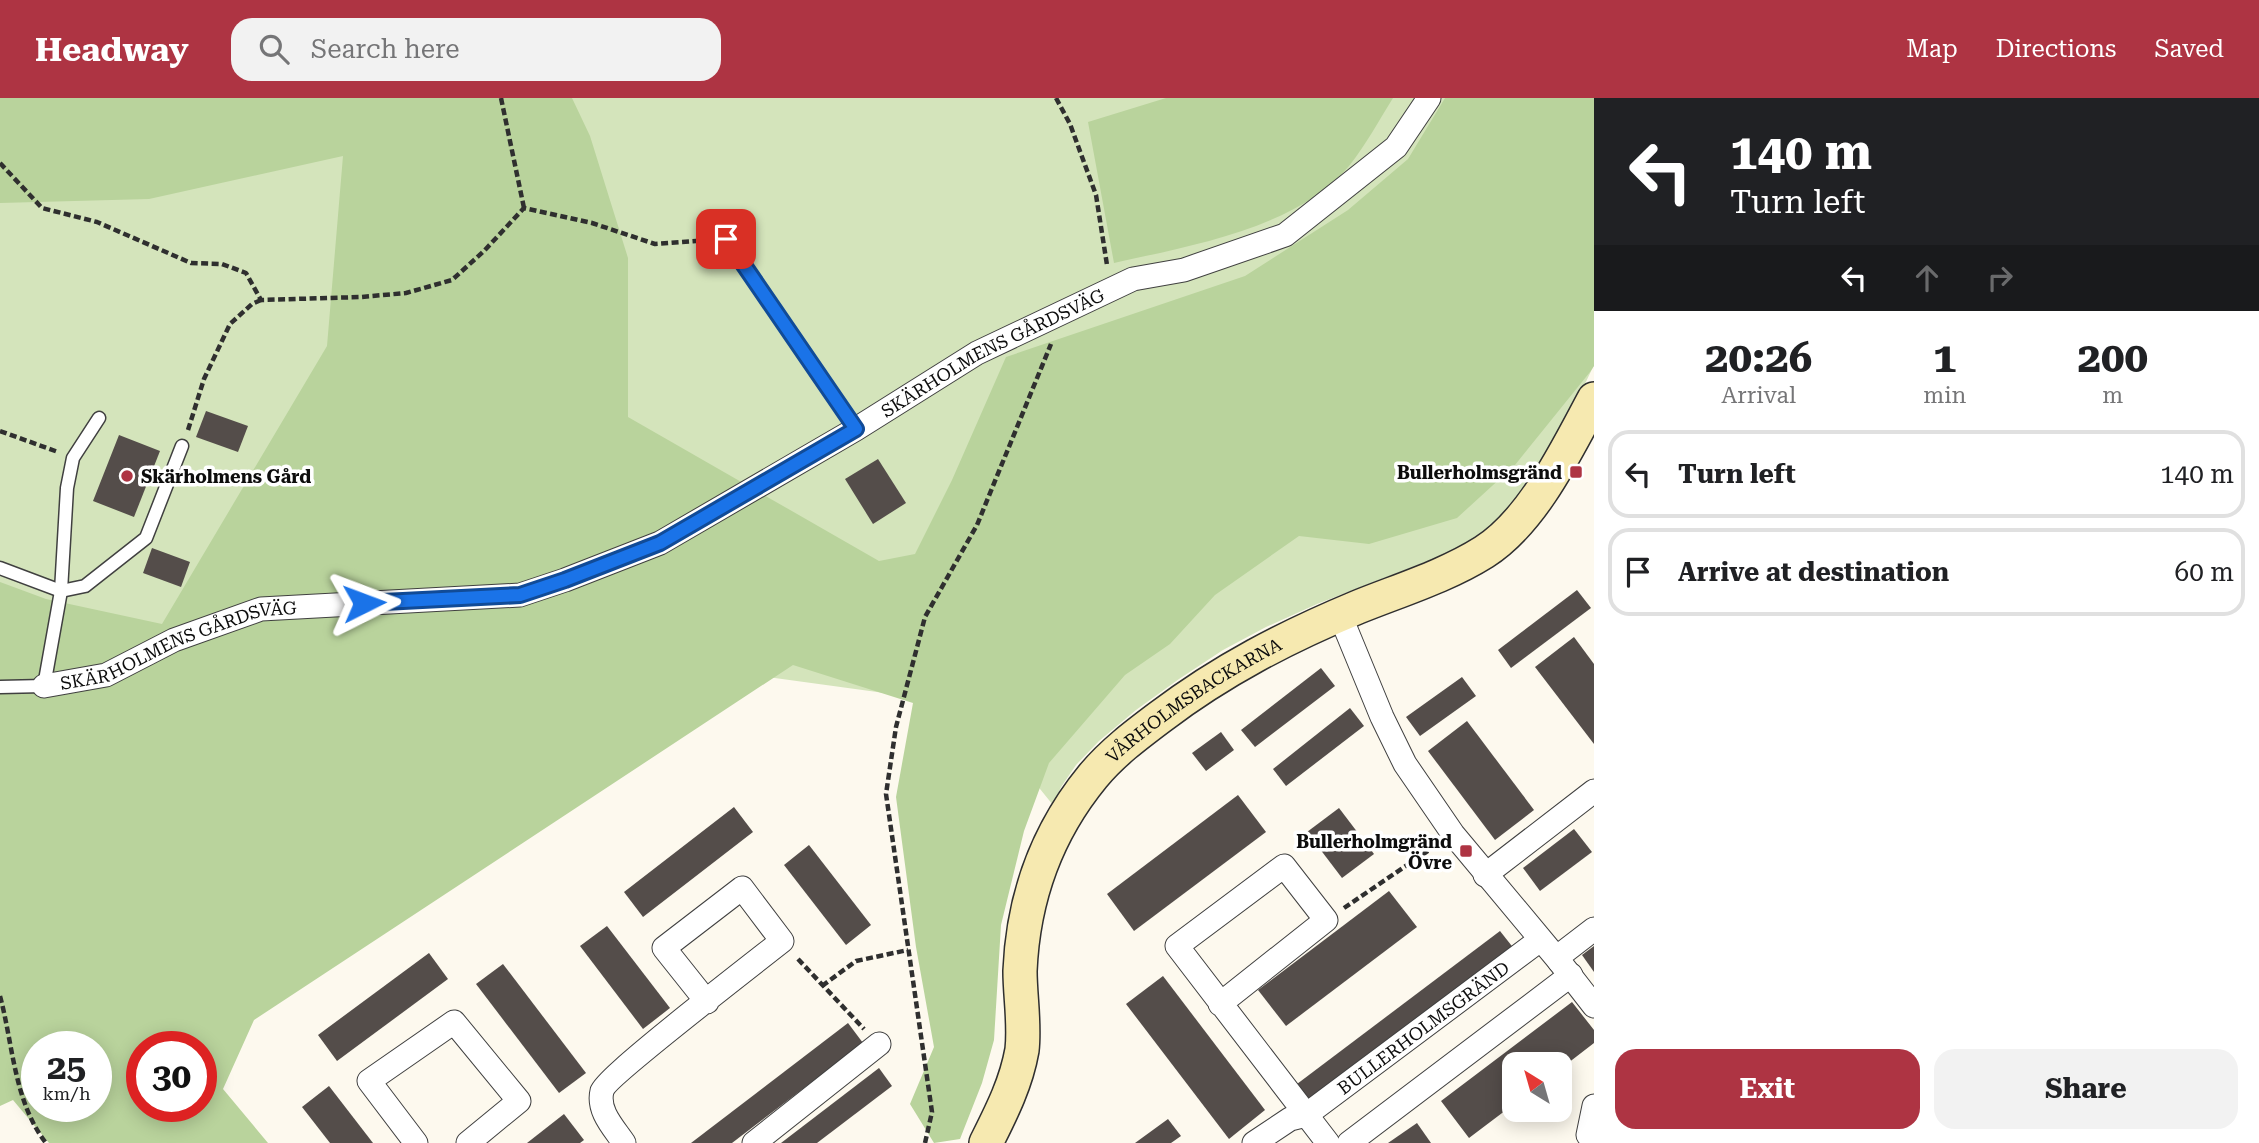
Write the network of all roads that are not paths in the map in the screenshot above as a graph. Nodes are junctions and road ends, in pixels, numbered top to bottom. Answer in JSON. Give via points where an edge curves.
{"nodes":[{"id":1,"x":1429,"y":98,"type":"edge"},
{"id":2,"x":726,"y":239,"type":"road end"},
{"id":3,"x":1594,"y":399,"type":"edge"},
{"id":4,"x":99,"y":418,"type":"dead end"},
{"id":5,"x":856,"y":429,"type":"junction"},
{"id":6,"x":182,"y":446,"type":"road end"},
{"id":7,"x":0,"y":568,"type":"edge"},
{"id":8,"x":61,"y":591,"type":"junction"},
{"id":9,"x":1340,"y":615,"type":"junction"},
{"id":10,"x":44,"y":686,"type":"junction"},
{"id":11,"x":0,"y":687,"type":"edge"},
{"id":12,"x":1594,"y":791,"type":"edge"},
{"id":13,"x":1485,"y":875,"type":"junction"},
{"id":14,"x":1594,"y":929,"type":"edge"},
{"id":15,"x":1540,"y":940,"type":"junction"},
{"id":16,"x":1565,"y":968,"type":"junction"},
{"id":17,"x":707,"y":1002,"type":"junction"},
{"id":18,"x":1220,"y":1004,"type":"junction"},
{"id":19,"x":1594,"y":1006,"type":"edge"},
{"id":20,"x":879,"y":1044,"type":"road end"},
{"id":21,"x":1594,"y":1106,"type":"edge"},
{"id":22,"x":1306,"y":1115,"type":"junction"},
{"id":23,"x":416,"y":1143,"type":"edge"},
{"id":24,"x":468,"y":1143,"type":"edge"},
{"id":25,"x":624,"y":1143,"type":"edge"},
{"id":26,"x":754,"y":1143,"type":"edge"},
{"id":27,"x":986,"y":1143,"type":"edge"},
{"id":28,"x":1254,"y":1143,"type":"edge"},
{"id":29,"x":1328,"y":1143,"type":"edge"},
{"id":30,"x":1349,"y":1143,"type":"edge"},
{"id":31,"x":1594,"y":1143,"type":"edge"}],
"edges":[{"from":1,"to":5,"type":"street","name":"SKÄRHOLMENS GÅRDSVÄG","via":[[1396,147],[1285,235],[1108,290],[977,353]]},
{"from":2,"to":5,"type":"lane"},
{"from":3,"to":9,"type":"street","name":"VÅRHOLMSBACKARNA","via":[[1548,482],[1520,520],[1485,551]]},
{"from":4,"to":8,"type":"lane","via":[[73,457]]},
{"from":5,"to":10,"type":"street","name":"SKÄRHOLMENS GÅRDSVÄG","via":[[660,543],[520,595],[261,609],[174,640],[106,675]]},
{"from":6,"to":8,"type":"lane","via":[[146,538],[86,586]]},
{"from":7,"to":8,"type":"lane"},
{"from":8,"to":10,"type":"lane"},
{"from":9,"to":13,"type":"street","via":[[1405,764]]},
{"from":9,"to":27,"type":"street","name":"VÅRHOLMSBACKARNA","via":[[1277,642],[1186,697],[1128,741],[1071,806],[1036,876],[1025,916],[1020,970],[1022,1047],[1006,1103]]},
{"from":10,"to":11,"type":"lane"},
{"from":12,"to":13,"type":"street"},
{"from":13,"to":15,"type":"street"},
{"from":14,"to":16,"type":"street","via":[[1571,946]]},
{"from":15,"to":16,"type":"street"},
{"from":15,"to":22,"type":"street","name":"BULLERHOLMSGRÄND"},
{"from":16,"to":19,"type":"street"},
{"from":16,"to":30,"type":"street"},
{"from":17,"to":17,"type":"street","via":[[782,941],[742,888],[664,948]]},
{"from":17,"to":25,"type":"street","via":[[602,1089],[600,1106]]},
{"from":18,"to":18,"type":"street","via":[[1177,946],[1284,866],[1326,920]]},
{"from":18,"to":22,"type":"street"},
{"from":20,"to":26,"type":"street"},
{"from":21,"to":31,"type":"street","via":[[1588,1135]]},
{"from":22,"to":28,"type":"street","name":"BULLERHOLMSGRÄND","via":[[1290,1119]]},
{"from":22,"to":29,"type":"street"},
{"from":23,"to":24,"type":"street","via":[[369,1081],[454,1022],[519,1101]]}]}
